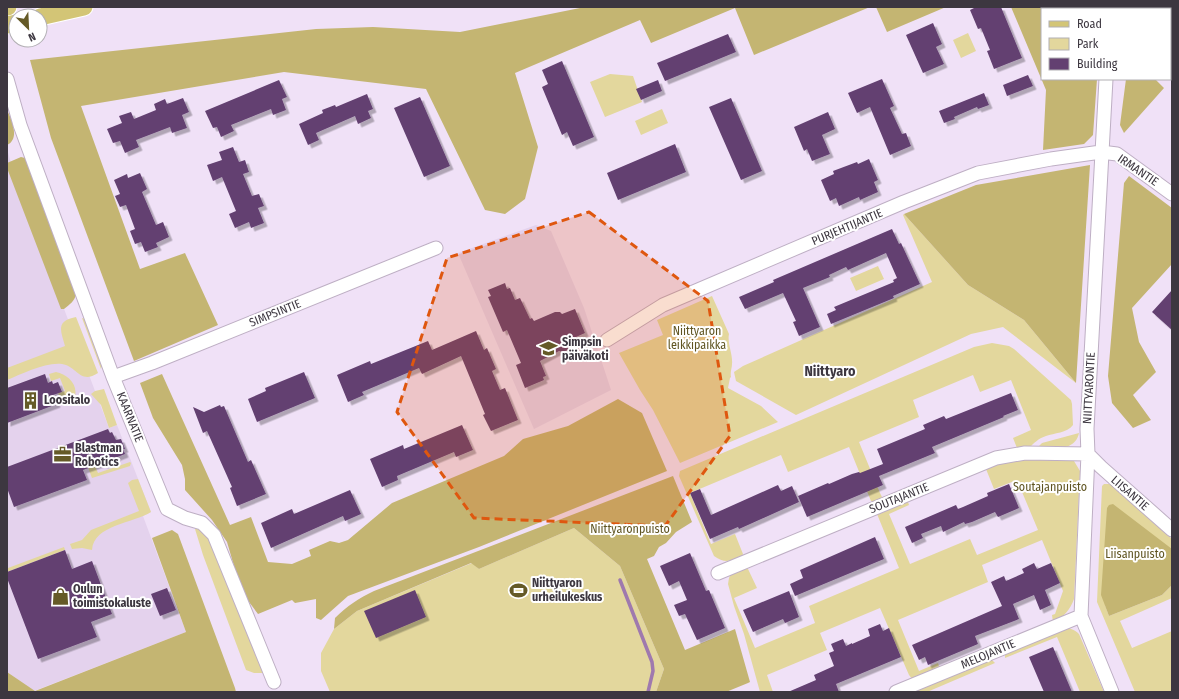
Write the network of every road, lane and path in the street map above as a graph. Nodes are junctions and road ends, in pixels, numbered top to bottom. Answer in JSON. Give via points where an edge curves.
{"nodes":[{"id":1,"x":84,"y":7,"type":"edge"},
{"id":2,"x":48,"y":15,"type":"edge"},
{"id":3,"x":7,"y":79,"type":"edge"},
{"id":4,"x":1106,"y":80,"type":"edge"},
{"id":5,"x":7,"y":99,"type":"edge"},
{"id":6,"x":20,"y":125,"type":"junction"},
{"id":7,"x":1101,"y":152,"type":"junction"},
{"id":8,"x":1172,"y":194,"type":"edge"},
{"id":9,"x":436,"y":248,"type":"dead end"},
{"id":10,"x":607,"y":340,"type":"dead end"},
{"id":11,"x":113,"y":377,"type":"junction"},
{"id":12,"x":1088,"y":454,"type":"junction"},
{"id":13,"x":1172,"y":530,"type":"edge"},
{"id":14,"x":718,"y":573,"type":"dead end"},
{"id":15,"x":1081,"y":616,"type":"junction"},
{"id":16,"x":274,"y":682,"type":"dead end"},
{"id":17,"x":896,"y":692,"type":"edge"},
{"id":18,"x":1112,"y":692,"type":"edge"}],
"edges":[{"from":1,"to":2,"type":"main road"},
{"from":3,"to":6,"type":"street","name":"KAARNATIE"},
{"from":4,"to":7,"type":"street","name":"NIITTYARONTIE"},
{"from":5,"to":6,"type":"street","name":"KAARNATIE"},
{"from":6,"to":11,"type":"street","name":"KAARNATIE"},
{"from":7,"to":8,"type":"street","name":"IRMANTIE","via":[[1117,154]]},
{"from":7,"to":10,"type":"street","name":"PURJEHTIJANTIE","via":[[978,173],[663,305]]},
{"from":7,"to":12,"type":"street","name":"NIITTYARONTIE","via":[[1087,430]]},
{"from":9,"to":11,"type":"street","name":"SIMPSINTIE"},
{"from":11,"to":16,"type":"street","name":"KAARNATIE","via":[[168,509],[202,523],[214,535]]},
{"from":12,"to":13,"type":"street","name":"LIISANTIE"},
{"from":12,"to":14,"type":"street","name":"SOUTAJANTIE","via":[[1024,453],[996,458]]},
{"from":12,"to":15,"type":"street","name":"NIITTYARONTIE"},
{"from":15,"to":17,"type":"street","name":"MELOJANTIE"},
{"from":15,"to":18,"type":"street","name":"NIITTYARONTIE"}]}
